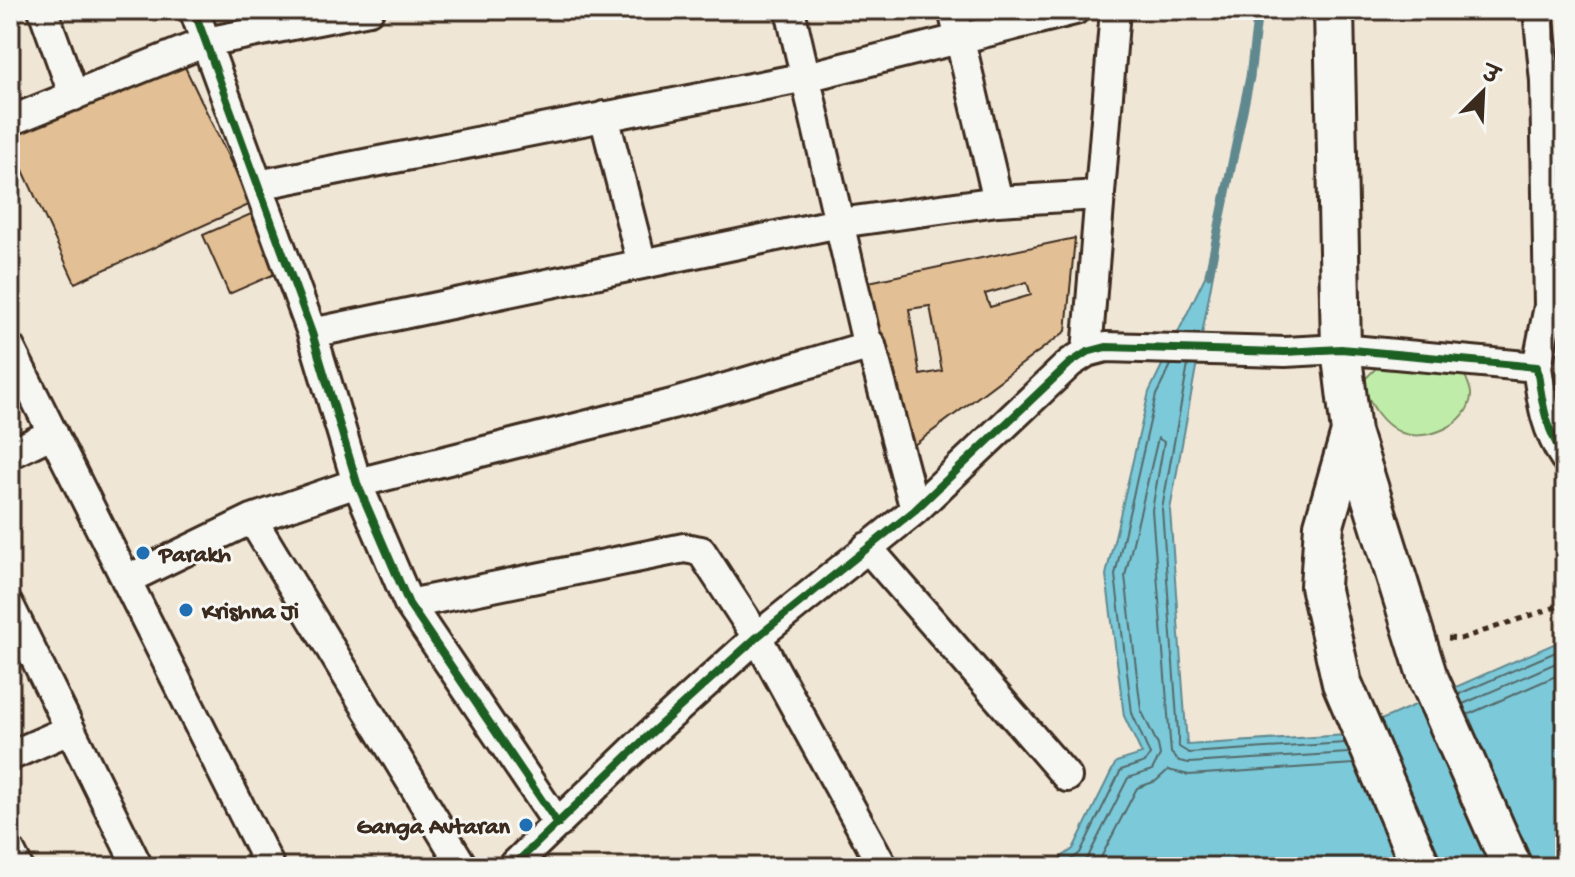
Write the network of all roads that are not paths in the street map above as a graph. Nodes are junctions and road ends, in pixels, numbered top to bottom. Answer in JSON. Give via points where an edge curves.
{"nodes":[{"id":1,"x":43,"y":10,"type":"edge"},
{"id":2,"x":194,"y":10,"type":"edge"},
{"id":3,"x":369,"y":10,"type":"edge"},
{"id":4,"x":790,"y":10,"type":"edge"},
{"id":5,"x":953,"y":10,"type":"edge"},
{"id":6,"x":1075,"y":10,"type":"edge"},
{"id":7,"x":1115,"y":10,"type":"edge"},
{"id":8,"x":1334,"y":10,"type":"edge"},
{"id":9,"x":1538,"y":10,"type":"edge"},
{"id":10,"x":961,"y":38,"type":"junction"},
{"id":11,"x":206,"y":42,"type":"junction"},
{"id":12,"x":806,"y":77,"type":"junction"},
{"id":13,"x":74,"y":96,"type":"junction"},
{"id":14,"x":604,"y":116,"type":"junction"},
{"id":15,"x":10,"y":121,"type":"edge"},
{"id":16,"x":258,"y":185,"type":"junction"},
{"id":17,"x":1099,"y":195,"type":"junction"},
{"id":18,"x":998,"y":201,"type":"junction"},
{"id":19,"x":839,"y":223,"type":"junction"},
{"id":20,"x":642,"y":264,"type":"junction"},
{"id":21,"x":312,"y":333,"type":"junction"},
{"id":22,"x":871,"y":345,"type":"junction"},
{"id":23,"x":10,"y":348,"type":"edge"},
{"id":24,"x":1341,"y":349,"type":"junction"},
{"id":25,"x":1096,"y":350,"type":"junction"},
{"id":26,"x":1537,"y":367,"type":"junction"},
{"id":27,"x":1351,"y":432,"type":"junction"},
{"id":28,"x":53,"y":433,"type":"junction"},
{"id":29,"x":10,"y":454,"type":"edge"},
{"id":30,"x":1565,"y":458,"type":"edge"},
{"id":31,"x":357,"y":483,"type":"junction"},
{"id":32,"x":915,"y":510,"type":"junction"},
{"id":33,"x":252,"y":519,"type":"junction"},
{"id":34,"x":867,"y":547,"type":"junction"},
{"id":35,"x":126,"y":580,"type":"junction"},
{"id":36,"x":409,"y":604,"type":"junction"},
{"id":37,"x":10,"y":607,"type":"edge"},
{"id":38,"x":757,"y":637,"type":"junction"},
{"id":39,"x":69,"y":730,"type":"junction"},
{"id":40,"x":10,"y":756,"type":"edge"},
{"id":41,"x":1067,"y":777,"type":"dead end"},
{"id":42,"x":558,"y":824,"type":"junction"},
{"id":43,"x":10,"y":851,"type":"edge"},
{"id":44,"x":18,"y":867,"type":"edge"},
{"id":45,"x":138,"y":867,"type":"edge"},
{"id":46,"x":270,"y":867,"type":"edge"},
{"id":47,"x":463,"y":867,"type":"edge"},
{"id":48,"x":512,"y":867,"type":"edge"},
{"id":49,"x":883,"y":867,"type":"edge"},
{"id":50,"x":1421,"y":867,"type":"edge"},
{"id":51,"x":1512,"y":867,"type":"edge"}],
"edges":[{"from":1,"to":13,"type":"street"},
{"from":2,"to":11,"type":"street"},
{"from":3,"to":11,"type":"street"},
{"from":4,"to":12,"type":"street"},
{"from":5,"to":10,"type":"street"},
{"from":6,"to":10,"type":"street"},
{"from":7,"to":17,"type":"street"},
{"from":8,"to":24,"type":"main road"},
{"from":9,"to":26,"type":"street","via":[[1545,81],[1549,306]]},
{"from":10,"to":12,"type":"street"},
{"from":10,"to":18,"type":"street"},
{"from":11,"to":13,"type":"street"},
{"from":11,"to":16,"type":"street"},
{"from":12,"to":14,"type":"street"},
{"from":12,"to":19,"type":"street"},
{"from":13,"to":15,"type":"street"},
{"from":14,"to":16,"type":"street"},
{"from":14,"to":20,"type":"street"},
{"from":16,"to":21,"type":"street"},
{"from":17,"to":18,"type":"street"},
{"from":17,"to":25,"type":"street"},
{"from":18,"to":19,"type":"street"},
{"from":19,"to":20,"type":"street"},
{"from":19,"to":22,"type":"street"},
{"from":20,"to":21,"type":"street"},
{"from":21,"to":31,"type":"street"},
{"from":22,"to":31,"type":"street","via":[[672,404]]},
{"from":22,"to":32,"type":"street"},
{"from":23,"to":28,"type":"street"},
{"from":24,"to":25,"type":"street"},
{"from":24,"to":26,"type":"street"},
{"from":24,"to":27,"type":"main road"},
{"from":25,"to":32,"type":"street","via":[[1054,377]]},
{"from":26,"to":30,"type":"street","via":[[1545,419]]},
{"from":27,"to":50,"type":"main road","via":[[1324,525],[1320,586],[1342,683]]},
{"from":27,"to":51,"type":"main road","via":[[1427,675]]},
{"from":28,"to":29,"type":"street"},
{"from":28,"to":35,"type":"street"},
{"from":31,"to":33,"type":"street"},
{"from":31,"to":36,"type":"street"},
{"from":32,"to":34,"type":"street"},
{"from":33,"to":35,"type":"street"},
{"from":33,"to":47,"type":"street"},
{"from":34,"to":38,"type":"street"},
{"from":34,"to":41,"type":"street"},
{"from":35,"to":46,"type":"street"},
{"from":36,"to":38,"type":"street","via":[[693,549],[707,558]]},
{"from":36,"to":42,"type":"street"},
{"from":37,"to":39,"type":"street"},
{"from":38,"to":42,"type":"street"},
{"from":38,"to":49,"type":"street"},
{"from":39,"to":40,"type":"street"},
{"from":39,"to":45,"type":"street"},
{"from":42,"to":48,"type":"street"},
{"from":43,"to":44,"type":"street"}]}
